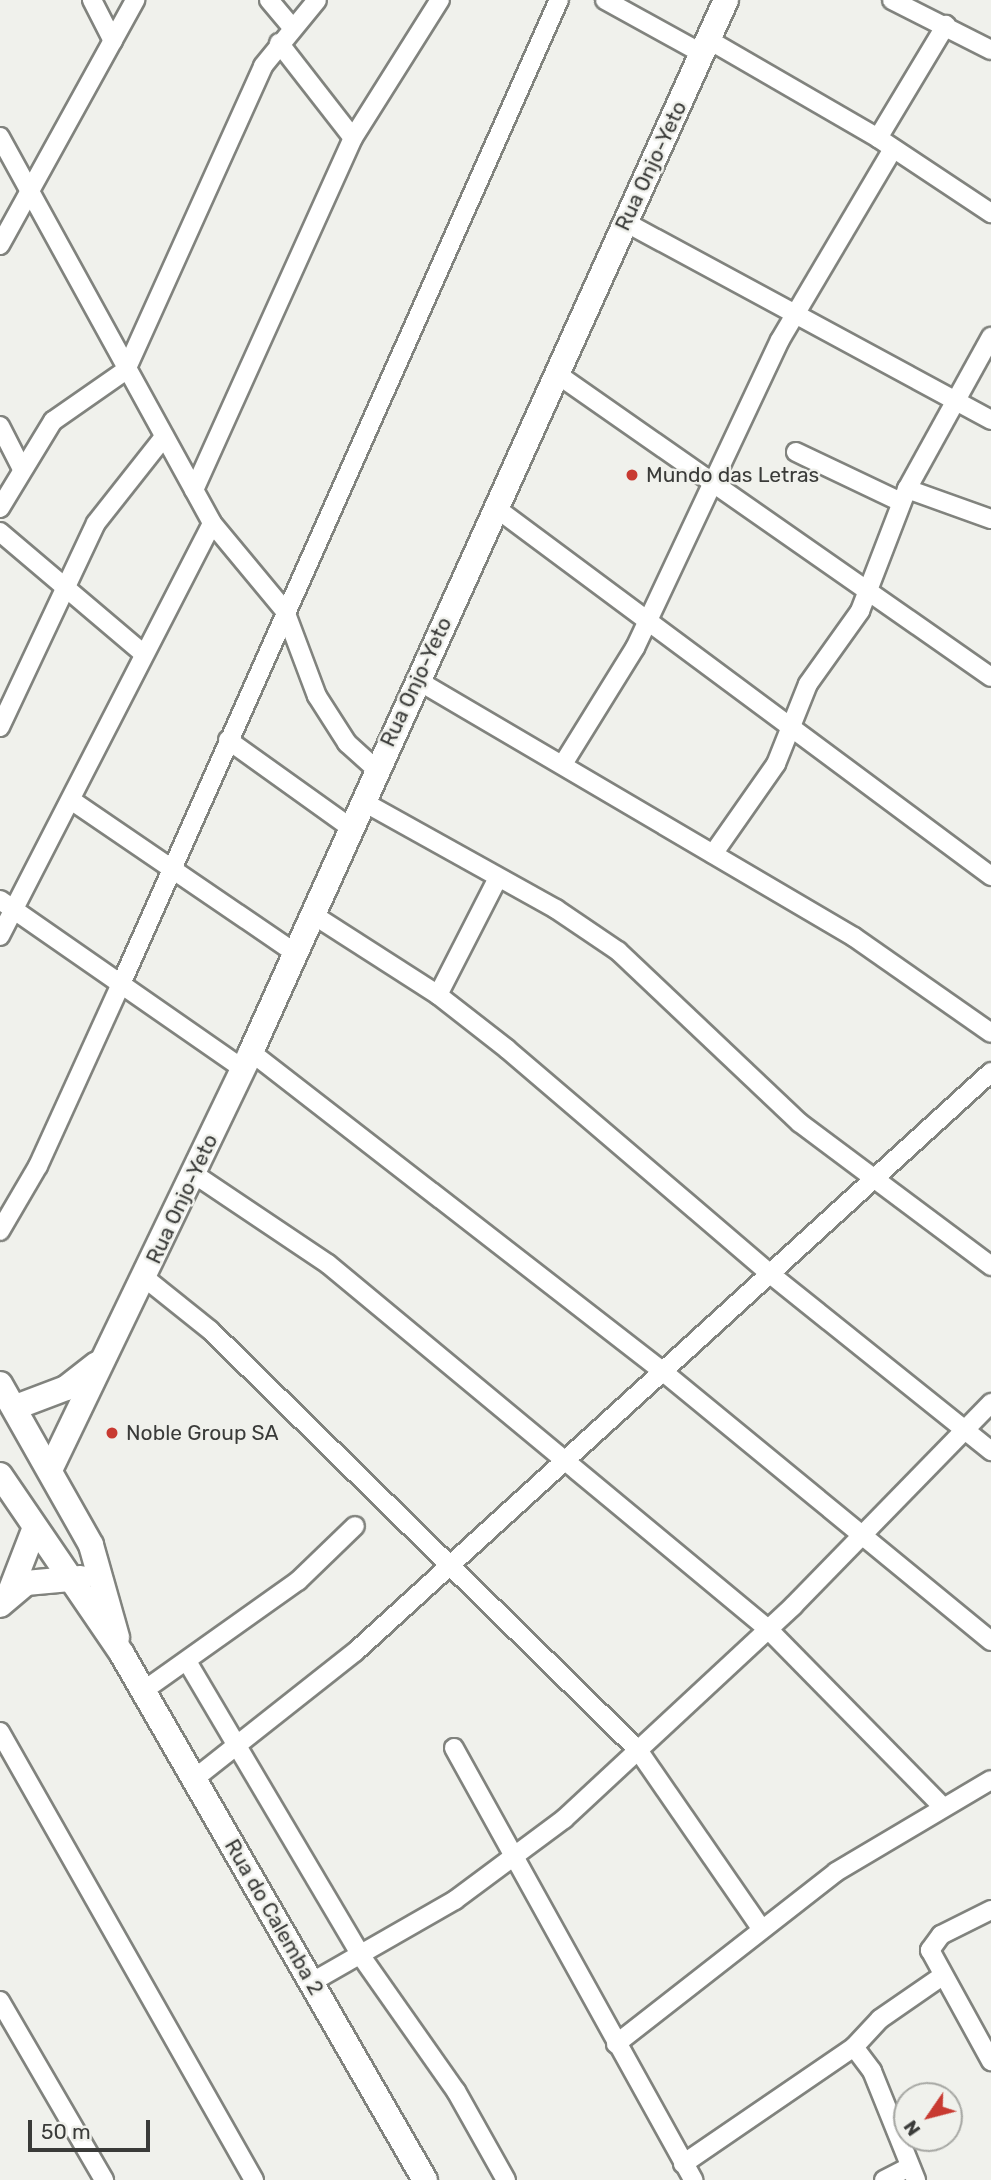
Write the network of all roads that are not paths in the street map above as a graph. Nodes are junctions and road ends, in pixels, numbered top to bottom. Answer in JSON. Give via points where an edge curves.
{"nodes":[{"id":1,"x":92,"y":0,"type":"edge"},
{"id":2,"x":135,"y":0,"type":"edge"},
{"id":3,"x":269,"y":0,"type":"edge"},
{"id":4,"x":317,"y":0,"type":"edge"},
{"id":5,"x":440,"y":0,"type":"edge"},
{"id":6,"x":559,"y":0,"type":"edge"},
{"id":7,"x":604,"y":0,"type":"edge"},
{"id":8,"x":726,"y":0,"type":"edge"},
{"id":9,"x":892,"y":0,"type":"edge"},
{"id":10,"x":946,"y":26,"type":"junction"},
{"id":11,"x":292,"y":27,"type":"junction"},
{"id":12,"x":113,"y":41,"type":"junction"},
{"id":13,"x":279,"y":43,"type":"junction"},
{"id":14,"x":706,"y":47,"type":"junction"},
{"id":15,"x":991,"y":50,"type":"edge"},
{"id":16,"x":0,"y":137,"type":"edge"},
{"id":17,"x":353,"y":138,"type":"junction"},
{"id":18,"x":885,"y":143,"type":"junction"},
{"id":19,"x":31,"y":197,"type":"junction"},
{"id":20,"x":991,"y":213,"type":"edge"},
{"id":21,"x":625,"y":222,"type":"junction"},
{"id":22,"x":0,"y":245,"type":"edge"},
{"id":23,"x":795,"y":315,"type":"junction"},
{"id":24,"x":991,"y":337,"type":"edge"},
{"id":25,"x":126,"y":370,"type":"junction"},
{"id":26,"x":557,"y":374,"type":"junction"},
{"id":27,"x":957,"y":400,"type":"junction"},
{"id":28,"x":991,"y":420,"type":"edge"},
{"id":29,"x":0,"y":426,"type":"edge"},
{"id":30,"x":164,"y":437,"type":"junction"},
{"id":31,"x":796,"y":452,"type":"dead end"},
{"id":32,"x":22,"y":469,"type":"junction"},
{"id":33,"x":714,"y":480,"type":"junction"},
{"id":34,"x":194,"y":490,"type":"junction"},
{"id":35,"x":904,"y":495,"type":"junction"},
{"id":36,"x":0,"y":508,"type":"edge"},
{"id":37,"x":496,"y":508,"type":"junction"},
{"id":38,"x":991,"y":519,"type":"edge"},
{"id":39,"x":212,"y":523,"type":"junction"},
{"id":40,"x":0,"y":532,"type":"edge"},
{"id":41,"x":66,"y":588,"type":"junction"},
{"id":42,"x":868,"y":589,"type":"junction"},
{"id":43,"x":285,"y":611,"type":"junction"},
{"id":44,"x":645,"y":623,"type":"junction"},
{"id":45,"x":144,"y":654,"type":"junction"},
{"id":46,"x":991,"y":677,"type":"edge"},
{"id":47,"x":417,"y":680,"type":"junction"},
{"id":48,"x":792,"y":726,"type":"junction"},
{"id":49,"x":0,"y":727,"type":"edge"},
{"id":50,"x":228,"y":740,"type":"junction"},
{"id":51,"x":563,"y":764,"type":"junction"},
{"id":52,"x":376,"y":769,"type":"junction"},
{"id":53,"x":71,"y":800,"type":"junction"},
{"id":54,"x":362,"y":802,"type":"junction"},
{"id":55,"x":351,"y":828,"type":"junction"},
{"id":56,"x":713,"y":854,"type":"junction"},
{"id":57,"x":170,"y":870,"type":"junction"},
{"id":58,"x":991,"y":876,"type":"edge"},
{"id":59,"x":498,"y":878,"type":"junction"},
{"id":60,"x":6,"y":905,"type":"edge"},
{"id":61,"x":312,"y":914,"type":"junction"},
{"id":62,"x":0,"y":936,"type":"edge"},
{"id":63,"x":295,"y":953,"type":"junction"},
{"id":64,"x":121,"y":984,"type":"junction"},
{"id":65,"x":438,"y":995,"type":"junction"},
{"id":66,"x":991,"y":1033,"type":"edge"},
{"id":67,"x":247,"y":1060,"type":"junction"},
{"id":68,"x":991,"y":1072,"type":"edge"},
{"id":69,"x":194,"y":1174,"type":"junction"},
{"id":70,"x":875,"y":1178,"type":"junction"},
{"id":71,"x":0,"y":1231,"type":"edge"},
{"id":72,"x":991,"y":1266,"type":"edge"},
{"id":73,"x":769,"y":1273,"type":"junction"},
{"id":74,"x":145,"y":1278,"type":"junction"},
{"id":75,"x":100,"y":1362,"type":"junction"},
{"id":76,"x":661,"y":1370,"type":"junction"},
{"id":77,"x":0,"y":1384,"type":"edge"},
{"id":78,"x":991,"y":1403,"type":"edge"},
{"id":79,"x":16,"y":1407,"type":"junction"},
{"id":80,"x":963,"y":1429,"type":"junction"},
{"id":81,"x":991,"y":1451,"type":"edge"},
{"id":82,"x":562,"y":1462,"type":"junction"},
{"id":83,"x":50,"y":1470,"type":"junction"},
{"id":84,"x":0,"y":1475,"type":"edge"},
{"id":85,"x":355,"y":1527,"type":"dead end"},
{"id":86,"x":34,"y":1530,"type":"junction"},
{"id":87,"x":862,"y":1534,"type":"junction"},
{"id":88,"x":99,"y":1564,"type":"junction"},
{"id":89,"x":451,"y":1565,"type":"junction"},
{"id":90,"x":72,"y":1582,"type":"junction"},
{"id":91,"x":4,"y":1601,"type":"edge"},
{"id":92,"x":768,"y":1629,"type":"junction"},
{"id":93,"x":991,"y":1641,"type":"edge"},
{"id":94,"x":122,"y":1654,"type":"junction"},
{"id":95,"x":188,"y":1663,"type":"junction"},
{"id":96,"x":143,"y":1691,"type":"junction"},
{"id":97,"x":0,"y":1732,"type":"edge"},
{"id":98,"x":238,"y":1746,"type":"junction"},
{"id":99,"x":454,"y":1748,"type":"dead end"},
{"id":100,"x":638,"y":1750,"type":"junction"},
{"id":101,"x":194,"y":1779,"type":"junction"},
{"id":102,"x":991,"y":1780,"type":"edge"},
{"id":103,"x":943,"y":1807,"type":"junction"},
{"id":104,"x":516,"y":1858,"type":"junction"},
{"id":105,"x":991,"y":1910,"type":"edge"},
{"id":106,"x":761,"y":1928,"type":"junction"},
{"id":107,"x":361,"y":1956,"type":"junction"},
{"id":108,"x":942,"y":1976,"type":"junction"},
{"id":109,"x":312,"y":1982,"type":"junction"},
{"id":110,"x":0,"y":2001,"type":"edge"},
{"id":111,"x":616,"y":2044,"type":"junction"},
{"id":112,"x":854,"y":2047,"type":"junction"},
{"id":113,"x":991,"y":2061,"type":"edge"},
{"id":114,"x":683,"y":2164,"type":"junction"},
{"id":115,"x":913,"y":2174,"type":"edge"},
{"id":116,"x":104,"y":2180,"type":"edge"},
{"id":117,"x":254,"y":2180,"type":"edge"},
{"id":118,"x":425,"y":2180,"type":"edge"},
{"id":119,"x":506,"y":2180,"type":"edge"},
{"id":120,"x":693,"y":2180,"type":"edge"},
{"id":121,"x":884,"y":2180,"type":"edge"}],
"edges":[{"from":1,"to":12,"type":"street"},
{"from":2,"to":12,"type":"street"},
{"from":3,"to":11,"type":"street"},
{"from":4,"to":11,"type":"street"},
{"from":5,"to":17,"type":"street"},
{"from":6,"to":43,"type":"street"},
{"from":7,"to":14,"type":"street"},
{"from":8,"to":14,"type":"main road","name":"Rua Onjo-Yeto"},
{"from":9,"to":10,"type":"street"},
{"from":10,"to":15,"type":"street"},
{"from":10,"to":18,"type":"street"},
{"from":11,"to":13,"type":"street"},
{"from":12,"to":19,"type":"street"},
{"from":13,"to":17,"type":"street","via":[[314,95]]},
{"from":13,"to":25,"type":"street","via":[[221,151]]},
{"from":14,"to":18,"type":"street"},
{"from":14,"to":21,"type":"main road","name":"Rua Onjo-Yeto"},
{"from":16,"to":19,"type":"street"},
{"from":17,"to":34,"type":"street"},
{"from":18,"to":20,"type":"street"},
{"from":18,"to":23,"type":"street"},
{"from":19,"to":22,"type":"street"},
{"from":19,"to":25,"type":"street"},
{"from":21,"to":23,"type":"street"},
{"from":21,"to":26,"type":"main road","name":"Rua Onjo-Yeto"},
{"from":23,"to":27,"type":"street"},
{"from":23,"to":33,"type":"street"},
{"from":24,"to":27,"type":"street"},
{"from":25,"to":30,"type":"street"},
{"from":25,"to":32,"type":"street","via":[[53,421]]},
{"from":26,"to":33,"type":"street"},
{"from":26,"to":37,"type":"main road","name":"Rua Onjo-Yeto"},
{"from":27,"to":28,"type":"street"},
{"from":27,"to":35,"type":"street"},
{"from":29,"to":32,"type":"street"},
{"from":30,"to":34,"type":"street"},
{"from":30,"to":41,"type":"street","via":[[96,523]]},
{"from":31,"to":35,"type":"street"},
{"from":32,"to":36,"type":"street"},
{"from":33,"to":42,"type":"street"},
{"from":33,"to":44,"type":"street"},
{"from":34,"to":39,"type":"street"},
{"from":35,"to":38,"type":"street"},
{"from":35,"to":42,"type":"street"},
{"from":37,"to":44,"type":"street"},
{"from":37,"to":47,"type":"main road","name":"Rua Onjo-Yeto"},
{"from":39,"to":43,"type":"street"},
{"from":39,"to":45,"type":"street"},
{"from":40,"to":41,"type":"street"},
{"from":41,"to":45,"type":"street"},
{"from":41,"to":49,"type":"street"},
{"from":42,"to":46,"type":"street"},
{"from":42,"to":48,"type":"street","via":[[860,611],[808,684]]},
{"from":43,"to":50,"type":"street"},
{"from":43,"to":52,"type":"street","via":[[317,696],[347,743]]},
{"from":44,"to":48,"type":"street"},
{"from":44,"to":51,"type":"street","via":[[620,674]]},
{"from":45,"to":53,"type":"street"},
{"from":47,"to":51,"type":"street"},
{"from":47,"to":52,"type":"main road","name":"Rua Onjo-Yeto"},
{"from":48,"to":56,"type":"street","via":[[776,764]]},
{"from":48,"to":58,"type":"street"},
{"from":50,"to":55,"type":"street"},
{"from":50,"to":57,"type":"street"},
{"from":51,"to":56,"type":"street"},
{"from":52,"to":54,"type":"main road","name":"Rua Onjo-Yeto"},
{"from":53,"to":57,"type":"street"},
{"from":53,"to":60,"type":"street"},
{"from":54,"to":55,"type":"main road","name":"Rua Onjo-Yeto"},
{"from":54,"to":59,"type":"street"},
{"from":55,"to":61,"type":"main road","name":"Rua Onjo-Yeto"},
{"from":56,"to":66,"type":"street","via":[[899,966]]},
{"from":57,"to":63,"type":"street"},
{"from":57,"to":64,"type":"street"},
{"from":59,"to":65,"type":"street"},
{"from":59,"to":70,"type":"street","via":[[618,951],[800,1123]]},
{"from":60,"to":62,"type":"street"},
{"from":60,"to":64,"type":"street"},
{"from":61,"to":63,"type":"main road","name":"Rua Onjo-Yeto"},
{"from":61,"to":65,"type":"street"},
{"from":63,"to":67,"type":"main road","name":"Rua Onjo-Yeto"},
{"from":64,"to":67,"type":"street"},
{"from":64,"to":71,"type":"street","via":[[38,1166]]},
{"from":65,"to":73,"type":"street"},
{"from":67,"to":69,"type":"main road","name":"Rua Onjo-Yeto"},
{"from":67,"to":76,"type":"street"},
{"from":68,"to":70,"type":"street"},
{"from":69,"to":74,"type":"main road","name":"Rua Onjo-Yeto"},
{"from":69,"to":82,"type":"street","via":[[328,1264]]},
{"from":70,"to":72,"type":"street"},
{"from":70,"to":73,"type":"street"},
{"from":73,"to":76,"type":"street"},
{"from":73,"to":80,"type":"street"},
{"from":74,"to":75,"type":"main road","name":"Rua Onjo-Yeto"},
{"from":74,"to":89,"type":"street","via":[[210,1330]]},
{"from":75,"to":79,"type":"main road","via":[[66,1388]]},
{"from":75,"to":83,"type":"main road","name":"Rua Onjo-Yeto"},
{"from":76,"to":82,"type":"street"},
{"from":76,"to":87,"type":"street"},
{"from":77,"to":79,"type":"main road","name":"Rua do Calemba 2"},
{"from":78,"to":80,"type":"street"},
{"from":79,"to":83,"type":"main road","name":"Rua do Calemba 2"},
{"from":80,"to":81,"type":"street"},
{"from":80,"to":87,"type":"street"},
{"from":82,"to":89,"type":"street"},
{"from":82,"to":92,"type":"street"},
{"from":83,"to":88,"type":"main road","name":"Rua do Calemba 2"},
{"from":84,"to":86,"type":"main road","name":"Rua do Calemba 2"},
{"from":85,"to":95,"type":"street","via":[[298,1581]]},
{"from":86,"to":90,"type":"main road","name":"Rua do Calemba 2"},
{"from":86,"to":91,"type":"main road"},
{"from":87,"to":92,"type":"street"},
{"from":87,"to":93,"type":"street"},
{"from":88,"to":90,"type":"main road"},
{"from":88,"to":94,"type":"main road","name":"Rua do Calemba 2"},
{"from":89,"to":98,"type":"street"},
{"from":89,"to":100,"type":"street"},
{"from":90,"to":91,"type":"main road","via":[[26,1583]]},
{"from":90,"to":94,"type":"main road","name":"Rua do Calemba 2"},
{"from":92,"to":100,"type":"street"},
{"from":92,"to":103,"type":"street"},
{"from":94,"to":96,"type":"main road","name":"Rua do Calemba 2"},
{"from":95,"to":96,"type":"street"},
{"from":95,"to":98,"type":"street"},
{"from":96,"to":101,"type":"main road","name":"Rua do Calemba 2"},
{"from":97,"to":117,"type":"street"},
{"from":98,"to":101,"type":"street"},
{"from":98,"to":107,"type":"street"},
{"from":99,"to":104,"type":"street"},
{"from":100,"to":104,"type":"street"},
{"from":100,"to":106,"type":"street"},
{"from":101,"to":109,"type":"main road","name":"Rua do Calemba 2"},
{"from":102,"to":103,"type":"street"},
{"from":103,"to":106,"type":"street","via":[[836,1872]]},
{"from":104,"to":107,"type":"street"},
{"from":104,"to":111,"type":"street"},
{"from":105,"to":108,"type":"street","via":[[932,1943]]},
{"from":106,"to":111,"type":"street"},
{"from":107,"to":109,"type":"street"},
{"from":107,"to":119,"type":"street","via":[[456,2091]]},
{"from":108,"to":112,"type":"street","via":[[880,2019]]},
{"from":108,"to":113,"type":"street"},
{"from":109,"to":118,"type":"main road","name":"Rua do Calemba 2"},
{"from":110,"to":116,"type":"street"},
{"from":111,"to":114,"type":"street"},
{"from":112,"to":114,"type":"street"},
{"from":112,"to":115,"type":"street","via":[[872,2071]]},
{"from":114,"to":120,"type":"street"},
{"from":115,"to":121,"type":"street"}]}
